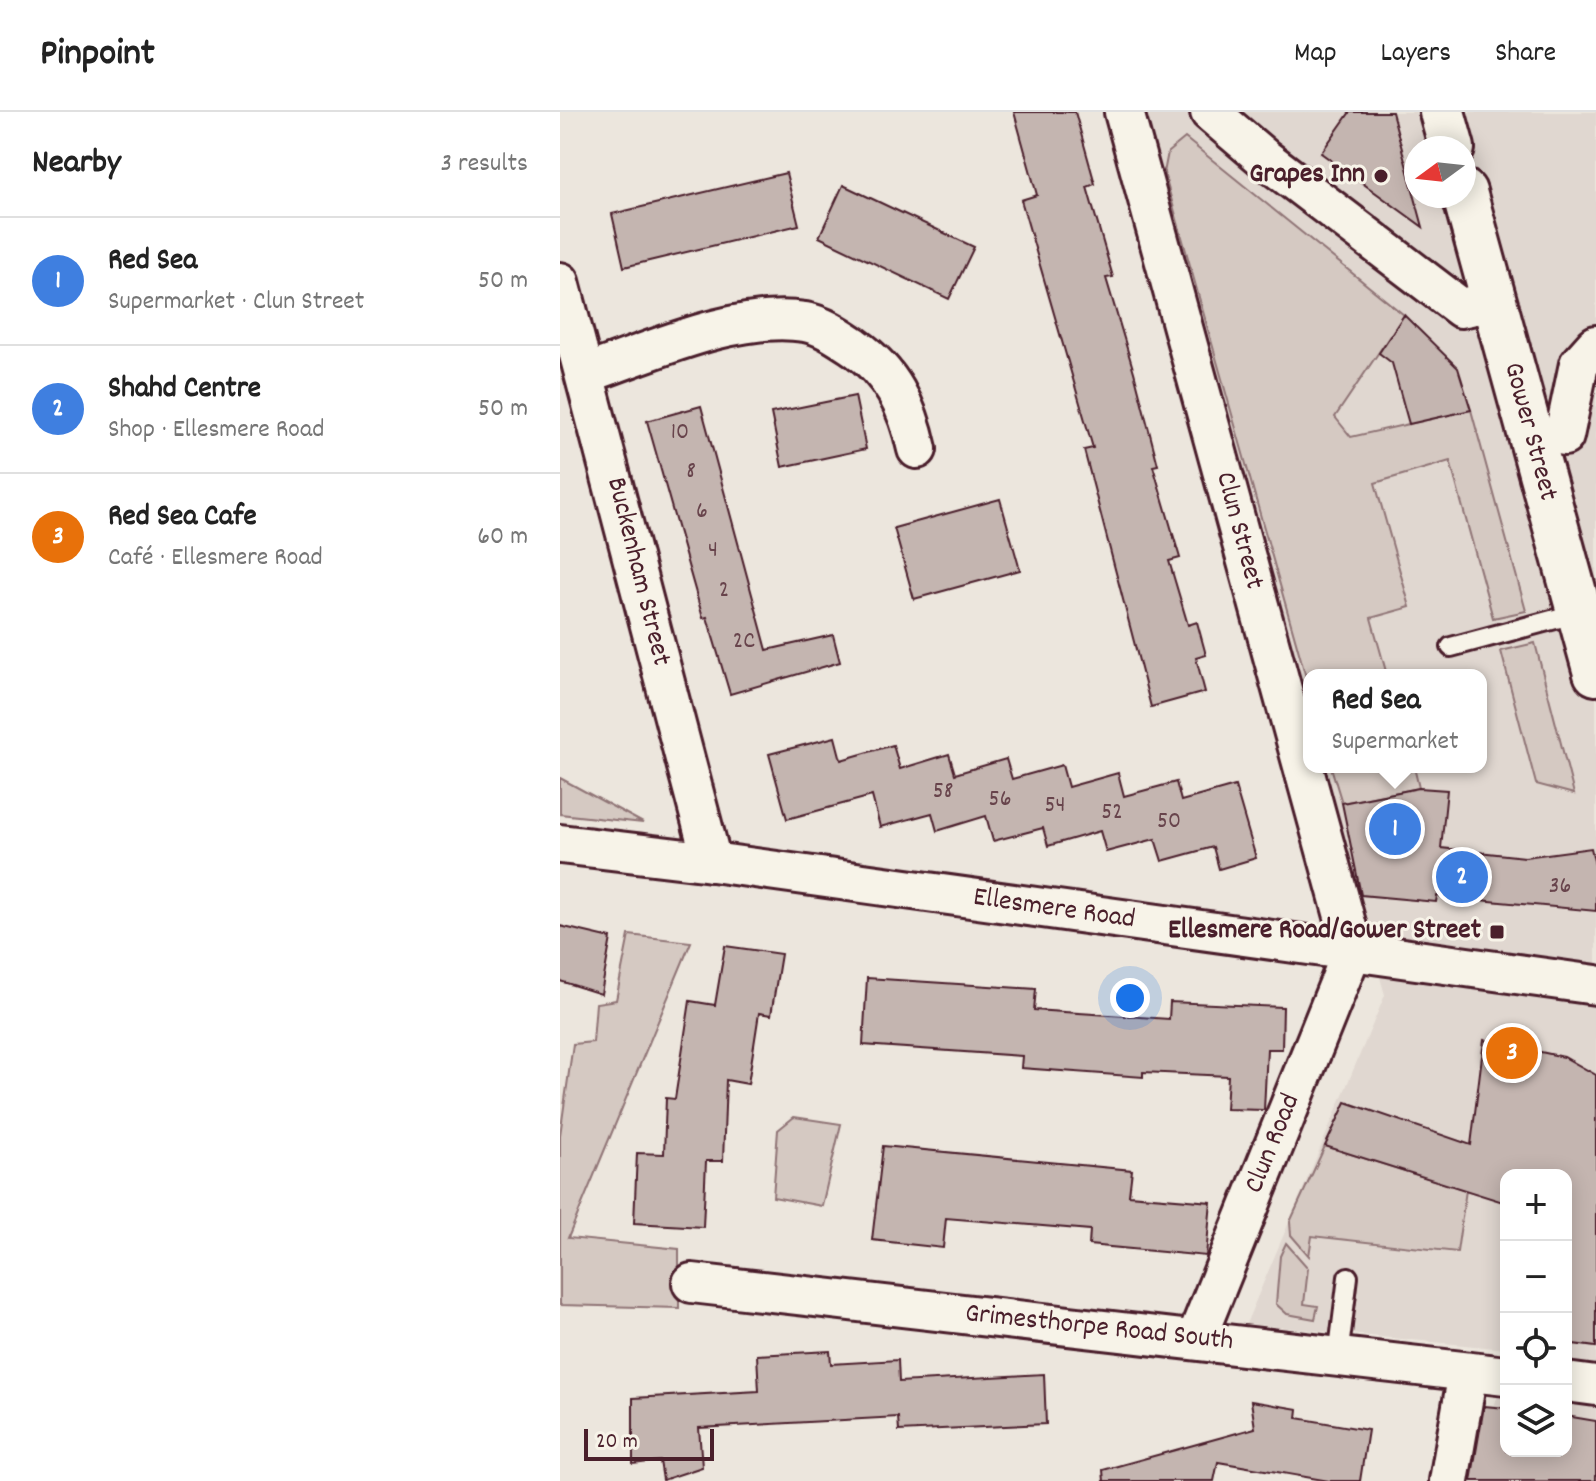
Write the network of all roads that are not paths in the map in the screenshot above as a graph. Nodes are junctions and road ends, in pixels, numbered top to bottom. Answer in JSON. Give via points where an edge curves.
{"nodes":[{"id":1,"x":1124,"y":112,"type":"edge"},
{"id":2,"x":1210,"y":112,"type":"edge"},
{"id":3,"x":1442,"y":112,"type":"edge"},
{"id":4,"x":1449,"y":136,"type":"edge"},
{"id":5,"x":1468,"y":208,"type":"edge"},
{"id":6,"x":560,"y":282,"type":"edge"},
{"id":7,"x":1494,"y":301,"type":"junction"},
{"id":8,"x":1596,"y":345,"type":"edge"},
{"id":9,"x":585,"y":374,"type":"junction"},
{"id":10,"x":1564,"y":437,"type":"edge"},
{"id":11,"x":917,"y":449,"type":"dead end"},
{"id":12,"x":1578,"y":613,"type":"junction"},
{"id":13,"x":1451,"y":647,"type":"dead end"},
{"id":14,"x":1596,"y":673,"type":"edge"},
{"id":15,"x":1303,"y":766,"type":"edge"},
{"id":16,"x":1305,"y":773,"type":"edge"},
{"id":17,"x":560,"y":844,"type":"edge"},
{"id":18,"x":712,"y":862,"type":"junction"},
{"id":19,"x":1353,"y":949,"type":"junction"},
{"id":20,"x":1596,"y":985,"type":"edge"},
{"id":21,"x":1348,"y":1277,"type":"dead end"},
{"id":22,"x":692,"y":1283,"type":"dead end"},
{"id":23,"x":1196,"y":1339,"type":"junction"},
{"id":24,"x":1338,"y":1357,"type":"junction"},
{"id":25,"x":1468,"y":1372,"type":"junction"},
{"id":26,"x":1500,"y":1375,"type":"edge"},
{"id":27,"x":1572,"y":1383,"type":"edge"},
{"id":28,"x":1596,"y":1386,"type":"edge"},
{"id":29,"x":1449,"y":1481,"type":"edge"}],
"edges":[{"from":1,"to":15,"type":"street","name":"Clun Street"},
{"from":2,"to":7,"type":"street","via":[[1461,308]]},
{"from":3,"to":4,"type":"main road"},
{"from":5,"to":7,"type":"main road","name":"Gower Street"},
{"from":6,"to":9,"type":"street","name":"Buckenham Street"},
{"from":7,"to":10,"type":"main road","name":"Gower Street"},
{"from":8,"to":10,"type":"street","via":[[1579,364]]},
{"from":9,"to":11,"type":"street","via":[[721,329],[774,320],[808,323],[870,358],[896,389]]},
{"from":9,"to":18,"type":"street","name":"Buckenham Street"},
{"from":10,"to":12,"type":"main road","name":"Gower Street"},
{"from":12,"to":13,"type":"lane"},
{"from":12,"to":14,"type":"main road","name":"Gower Street"},
{"from":16,"to":19,"type":"street","name":"Clun Street"},
{"from":17,"to":18,"type":"street","name":"Ellesmere Road"},
{"from":18,"to":19,"type":"street","name":"Ellesmere Road"},
{"from":19,"to":20,"type":"street","name":"Ellesmere Road"},
{"from":19,"to":23,"type":"street","name":"Clun Road"},
{"from":21,"to":24,"type":"lane"},
{"from":22,"to":23,"type":"street","name":"Grimesthorpe Road South"},
{"from":23,"to":24,"type":"street","name":"Grimesthorpe Road South"},
{"from":24,"to":25,"type":"street","name":"Grimesthorpe Road South"},
{"from":25,"to":26,"type":"street","name":"Grimesthorpe Road South"},
{"from":25,"to":29,"type":"street"},
{"from":27,"to":28,"type":"street"}]}
